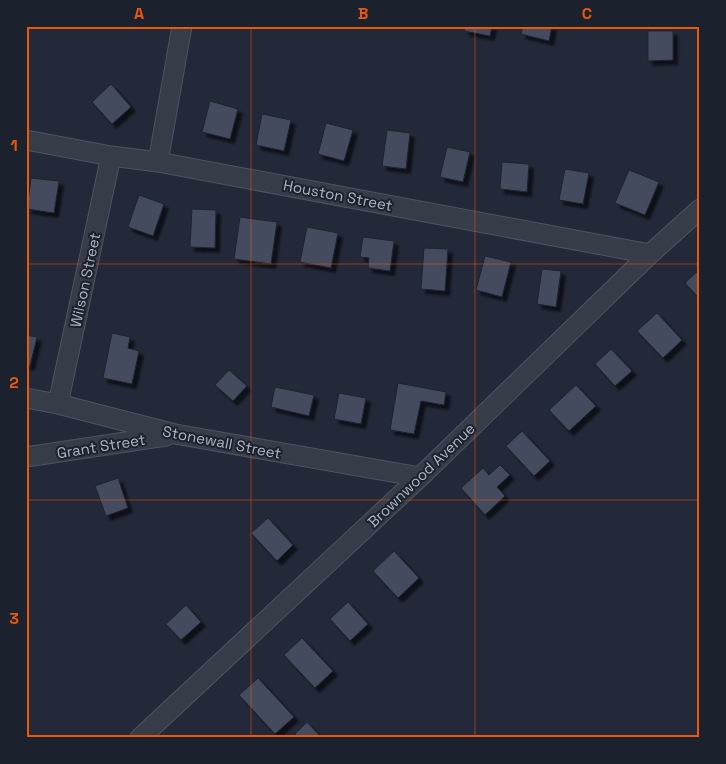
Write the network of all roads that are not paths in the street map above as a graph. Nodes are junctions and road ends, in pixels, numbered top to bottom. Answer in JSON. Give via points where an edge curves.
{"nodes":[{"id":1,"x":182,"y":26,"type":"edge"},
{"id":2,"x":26,"y":140,"type":"edge"},
{"id":3,"x":111,"y":156,"type":"junction"},
{"id":4,"x":158,"y":162,"type":"junction"},
{"id":5,"x":700,"y":209,"type":"edge"},
{"id":6,"x":650,"y":254,"type":"junction"},
{"id":7,"x":26,"y":398,"type":"edge"},
{"id":8,"x":58,"y":404,"type":"junction"},
{"id":9,"x":175,"y":434,"type":"junction"},
{"id":10,"x":26,"y":457,"type":"edge"},
{"id":11,"x":420,"y":477,"type":"junction"},
{"id":12,"x":140,"y":738,"type":"edge"}],
"edges":[{"from":1,"to":4,"type":"street"},
{"from":2,"to":3,"type":"street","name":"Houston Street"},
{"from":3,"to":4,"type":"street","name":"Houston Street"},
{"from":3,"to":8,"type":"street","name":"Wilson Street"},
{"from":4,"to":6,"type":"street","name":"Houston Street"},
{"from":5,"to":6,"type":"street","name":"Brownwood Avenue"},
{"from":6,"to":11,"type":"street","name":"Brownwood Avenue"},
{"from":7,"to":8,"type":"street","name":"Stonewall Street"},
{"from":8,"to":9,"type":"street","name":"Stonewall Street"},
{"from":9,"to":10,"type":"street","name":"Grant Street"},
{"from":9,"to":11,"type":"street","name":"Stonewall Street"},
{"from":11,"to":12,"type":"street","name":"Brownwood Avenue"}]}
